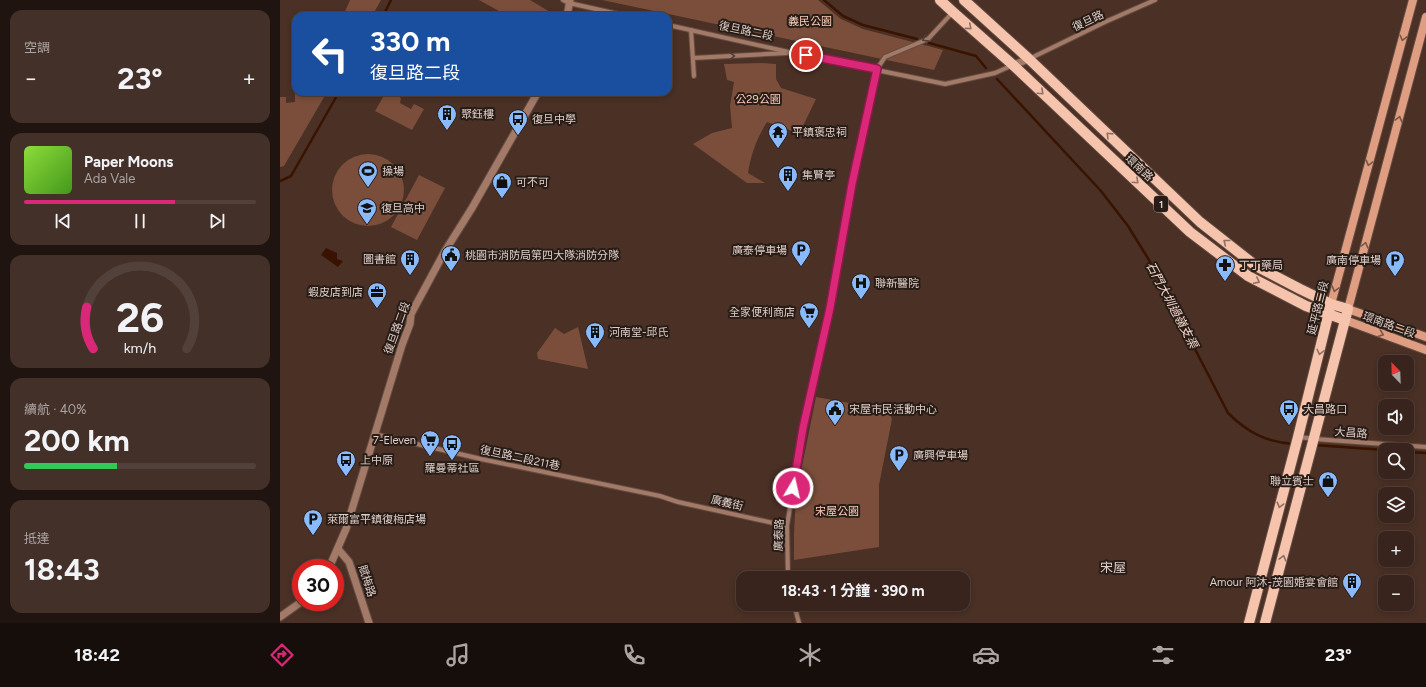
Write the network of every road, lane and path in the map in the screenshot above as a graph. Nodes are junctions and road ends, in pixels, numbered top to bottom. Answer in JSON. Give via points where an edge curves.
{"nodes":[{"id":1,"x":940,"y":0,"type":"edge"},
{"id":2,"x":964,"y":0,"type":"edge"},
{"id":3,"x":1155,"y":0,"type":"edge"},
{"id":4,"x":1413,"y":0,"type":"edge"},
{"id":5,"x":567,"y":1,"type":"edge"},
{"id":6,"x":567,"y":12,"type":"edge"},
{"id":7,"x":611,"y":12,"type":"edge"},
{"id":8,"x":952,"y":12,"type":"junction"},
{"id":9,"x":1426,"y":17,"type":"edge"},
{"id":10,"x":672,"y":26,"type":"edge"},
{"id":11,"x":691,"y":30,"type":"junction"},
{"id":12,"x":793,"y":53,"type":"junction"},
{"id":13,"x":693,"y":58,"type":"junction"},
{"id":14,"x":1029,"y":59,"type":"junction"},
{"id":15,"x":1013,"y":65,"type":"junction"},
{"id":16,"x":877,"y":69,"type":"junction"},
{"id":17,"x":694,"y":76,"type":"dead end"},
{"id":18,"x":536,"y":96,"type":"edge"},
{"id":19,"x":1331,"y":304,"type":"junction"},
{"id":20,"x":1348,"y":309,"type":"junction"},
{"id":21,"x":1329,"y":314,"type":"junction"},
{"id":22,"x":1344,"y":320,"type":"junction"},
{"id":23,"x":1426,"y":337,"type":"edge"},
{"id":24,"x":1426,"y":350,"type":"edge"},
{"id":25,"x":374,"y":434,"type":"junction"},
{"id":26,"x":1298,"y":436,"type":"junction"},
{"id":27,"x":1315,"y":439,"type":"junction"},
{"id":28,"x":1426,"y":447,"type":"edge"},
{"id":29,"x":663,"y":497,"type":"joint"},
{"id":30,"x":787,"y":526,"type":"junction"},
{"id":31,"x":338,"y":549,"type":"junction"},
{"id":32,"x":333,"y":559,"type":"edge"},
{"id":33,"x":788,"y":571,"type":"edge"},
{"id":34,"x":292,"y":608,"type":"edge"},
{"id":35,"x":796,"y":611,"type":"edge"},
{"id":36,"x":280,"y":617,"type":"edge"},
{"id":37,"x":369,"y":623,"type":"edge"},
{"id":38,"x":799,"y":623,"type":"edge"},
{"id":39,"x":1249,"y":623,"type":"edge"},
{"id":40,"x":1265,"y":623,"type":"edge"}],
"edges":[{"from":1,"to":8,"type":"main road","name":"環南路","number":"1"},
{"from":2,"to":14,"type":"main road","name":"環南路","number":"1"},
{"from":3,"to":14,"type":"street","name":"復旦路"},
{"from":4,"to":19,"type":"main road","name":"延平路二段","one_way":true},
{"from":5,"to":6,"type":"street"},
{"from":5,"to":7,"type":"street"},
{"from":8,"to":15,"type":"main road","name":"環南路","number":"1","one_way":true},
{"from":8,"to":16,"type":"street","one_way":true,"via":[[928,39],[885,57]]},
{"from":20,"to":9,"type":"main road","one_way":true},
{"from":10,"to":11,"type":"street","name":"復旦路二段"},
{"from":11,"to":12,"type":"street","name":"復旦路二段"},
{"from":11,"to":13,"type":"street"},
{"from":13,"to":12,"type":"street","one_way":true},
{"from":12,"to":16,"type":"street","name":"復旦路二段"},
{"from":13,"to":17,"type":"street"},
{"from":14,"to":15,"type":"street","name":"復旦路二段"},
{"from":19,"to":14,"type":"main road","name":"環南路","number":"1","one_way":true,"via":[[1256,266],[1200,222]]},
{"from":15,"to":16,"type":"street","name":"復旦路二段","via":[[995,73],[945,84]]},
{"from":15,"to":21,"type":"main road","name":"環南路","number":"1","one_way":true,"via":[[1190,232],[1248,276],[1306,306]]},
{"from":16,"to":30,"type":"street","name":"廣泰路","via":[[852,184],[830,308],[803,428]]},
{"from":18,"to":25,"type":"street","name":"復旦路二段","via":[[411,314]]},
{"from":19,"to":20,"type":"main road","name":"環南路","number":"1"},
{"from":19,"to":21,"type":"main road","name":"延平路二段"},
{"from":20,"to":22,"type":"main road"},
{"from":20,"to":23,"type":"main road","name":"環南路二段"},
{"from":21,"to":22,"type":"main road","name":"環南路","number":"1"},
{"from":21,"to":26,"type":"main road","name":"延平路二段","one_way":true},
{"from":22,"to":24,"type":"main road","name":"環南路二段","one_way":true},
{"from":22,"to":27,"type":"main road"},
{"from":25,"to":29,"type":"street","name":"復旦路二段211巷"},
{"from":25,"to":31,"type":"street","name":"復旦路二段"},
{"from":26,"to":27,"type":"street","name":"大昌路"},
{"from":26,"to":39,"type":"main road","name":"延平路二段","one_way":true},
{"from":27,"to":28,"type":"street","name":"大昌路"},
{"from":40,"to":27,"type":"main road","one_way":true},
{"from":29,"to":30,"type":"street","name":"廣義街"},
{"from":30,"to":33,"type":"street","name":"廣泰路"},
{"from":31,"to":32,"type":"street","name":"復旦路二段"},
{"from":31,"to":37,"type":"street","name":"賦梅路","via":[[349,562]]},
{"from":34,"to":36,"type":"street"},
{"from":35,"to":38,"type":"street"}]}
